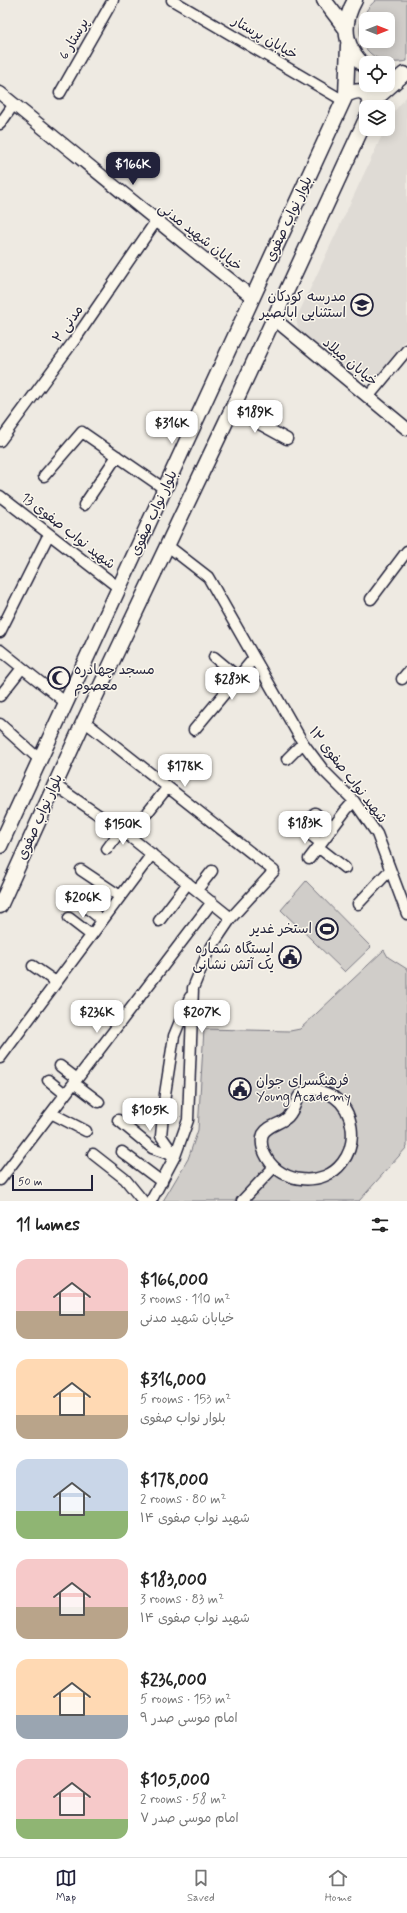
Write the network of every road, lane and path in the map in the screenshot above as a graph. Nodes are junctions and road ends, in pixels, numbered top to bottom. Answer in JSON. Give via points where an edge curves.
{"nodes":[{"id":1,"x":112,"y":0,"type":"edge"},
{"id":2,"x":172,"y":0,"type":"edge"},
{"id":3,"x":324,"y":0,"type":"edge"},
{"id":4,"x":356,"y":0,"type":"edge"},
{"id":5,"x":346,"y":29,"type":"junction"},
{"id":6,"x":348,"y":45,"type":"junction"},
{"id":7,"x":359,"y":62,"type":"edge"},
{"id":8,"x":405,"y":74,"type":"edge"},
{"id":9,"x":395,"y":75,"type":"edge"},
{"id":10,"x":0,"y":93,"type":"edge"},
{"id":11,"x":60,"y":93,"type":"dead end"},
{"id":12,"x":345,"y":98,"type":"junction"},
{"id":13,"x":370,"y":100,"type":"edge"},
{"id":14,"x":376,"y":100,"type":"edge"},
{"id":15,"x":14,"y":104,"type":"junction"},
{"id":16,"x":0,"y":124,"type":"edge"},
{"id":17,"x":359,"y":134,"type":"edge"},
{"id":18,"x":156,"y":221,"type":"junction"},
{"id":19,"x":252,"y":297,"type":"junction"},
{"id":20,"x":273,"y":318,"type":"junction"},
{"id":21,"x":407,"y":350,"type":"edge"},
{"id":22,"x":368,"y":397,"type":"junction"},
{"id":23,"x":232,"y":409,"type":"junction"},
{"id":24,"x":407,"y":429,"type":"edge"},
{"id":25,"x":287,"y":438,"type":"dead end"},
{"id":26,"x":0,"y":441,"type":"edge"},
{"id":27,"x":117,"y":456,"type":"junction"},
{"id":28,"x":44,"y":476,"type":"dead end"},
{"id":29,"x":166,"y":490,"type":"junction"},
{"id":30,"x":0,"y":496,"type":"edge"},
{"id":31,"x":84,"y":505,"type":"dead end"},
{"id":32,"x":49,"y":534,"type":"junction"},
{"id":33,"x":168,"y":546,"type":"junction"},
{"id":34,"x":407,"y":552,"type":"edge"},
{"id":35,"x":119,"y":588,"type":"junction"},
{"id":36,"x":371,"y":599,"type":"dead end"},
{"id":37,"x":0,"y":632,"type":"edge"},
{"id":38,"x":0,"y":650,"type":"edge"},
{"id":39,"x":214,"y":657,"type":"dead end"},
{"id":40,"x":254,"y":658,"type":"junction"},
{"id":41,"x":22,"y":668,"type":"junction"},
{"id":42,"x":238,"y":677,"type":"junction"},
{"id":43,"x":0,"y":696,"type":"edge"},
{"id":44,"x":65,"y":702,"type":"junction"},
{"id":45,"x":84,"y":721,"type":"junction"},
{"id":46,"x":0,"y":724,"type":"edge"},
{"id":47,"x":194,"y":730,"type":"dead end"},
{"id":48,"x":303,"y":743,"type":"junction"},
{"id":49,"x":286,"y":759,"type":"dead end"},
{"id":50,"x":40,"y":760,"type":"junction"},
{"id":51,"x":54,"y":785,"type":"junction"},
{"id":52,"x":167,"y":788,"type":"junction"},
{"id":53,"x":354,"y":801,"type":"junction"},
{"id":54,"x":315,"y":813,"type":"dead end"},
{"id":55,"x":333,"y":828,"type":"junction"},
{"id":56,"x":303,"y":829,"type":"dead end"},
{"id":57,"x":125,"y":833,"type":"junction"},
{"id":58,"x":320,"y":845,"type":"junction"},
{"id":59,"x":0,"y":846,"type":"edge"},
{"id":60,"x":107,"y":849,"type":"dead end"},
{"id":61,"x":152,"y":854,"type":"junction"},
{"id":62,"x":309,"y":859,"type":"dead end"},
{"id":63,"x":345,"y":868,"type":"dead end"},
{"id":64,"x":81,"y":870,"type":"dead end"},
{"id":65,"x":390,"y":870,"type":"junction"},
{"id":66,"x":212,"y":871,"type":"dead end"},
{"id":67,"x":188,"y":883,"type":"junction"},
{"id":68,"x":197,"y":890,"type":"junction"},
{"id":69,"x":120,"y":896,"type":"junction"},
{"id":70,"x":77,"y":900,"type":"dead end"},
{"id":71,"x":212,"y":902,"type":"junction"},
{"id":72,"x":358,"y":904,"type":"dead end"},
{"id":73,"x":0,"y":906,"type":"edge"},
{"id":74,"x":407,"y":914,"type":"edge"},
{"id":75,"x":69,"y":918,"type":"dead end"},
{"id":76,"x":231,"y":918,"type":"junction"},
{"id":77,"x":102,"y":920,"type":"junction"},
{"id":78,"x":159,"y":921,"type":"dead end"},
{"id":79,"x":91,"y":935,"type":"junction"},
{"id":80,"x":33,"y":966,"type":"dead end"},
{"id":81,"x":56,"y":982,"type":"junction"},
{"id":82,"x":193,"y":988,"type":"junction"},
{"id":83,"x":0,"y":1058,"type":"edge"},
{"id":84,"x":60,"y":1066,"type":"dead end"},
{"id":85,"x":48,"y":1080,"type":"dead end"},
{"id":86,"x":76,"y":1081,"type":"junction"},
{"id":87,"x":65,"y":1094,"type":"junction"},
{"id":88,"x":98,"y":1102,"type":"dead end"},
{"id":89,"x":51,"y":1113,"type":"junction"},
{"id":90,"x":118,"y":1120,"type":"dead end"},
{"id":91,"x":86,"y":1131,"type":"dead end"},
{"id":92,"x":122,"y":1152,"type":"dead end"},
{"id":93,"x":93,"y":1154,"type":"dead end"},
{"id":94,"x":175,"y":1156,"type":"junction"},
{"id":95,"x":274,"y":1167,"type":"junction"},
{"id":96,"x":0,"y":1180,"type":"edge"},
{"id":97,"x":162,"y":1182,"type":"junction"},
{"id":98,"x":143,"y":1201,"type":"edge"},
{"id":99,"x":151,"y":1201,"type":"edge"},
{"id":100,"x":242,"y":1201,"type":"edge"}],
"edges":[{"from":1,"to":11,"type":"street","name":"پرستار 6"},
{"from":2,"to":12,"type":"street","name":"خیابان پرستار"},
{"from":3,"to":5,"type":"main road"},
{"from":4,"to":5,"type":"main road","via":[[349,12]]},
{"from":5,"to":6,"type":"main road","name":"بلوار نواب صفوی"},
{"from":6,"to":7,"type":"main road"},
{"from":6,"to":12,"type":"main road","name":"بلوار نواب صفوی"},
{"from":8,"to":9,"type":"main road"},
{"from":8,"to":14,"type":"main road"},
{"from":10,"to":15,"type":"street","name":"خیابان شهید مدنی"},
{"from":12,"to":13,"type":"main road","via":[[356,91],[364,92]]},
{"from":12,"to":19,"type":"main road","name":"بلوار نواب صفوی"},
{"from":15,"to":16,"type":"street"},
{"from":15,"to":18,"type":"street","name":"خیابان شهید مدنی"},
{"from":17,"to":20,"type":"main road","name":"بلوار نواب صفوی"},
{"from":18,"to":19,"type":"street","name":"خیابان شهید مدنی"},
{"from":18,"to":26,"type":"street","name":"مدنی ۲","via":[[76,338]]},
{"from":19,"to":29,"type":"main road","name":"بلوار نواب صفوی"},
{"from":20,"to":22,"type":"street","name":"خیابان میلاد"},
{"from":20,"to":23,"type":"main road","name":"بلوار نواب صفوی"},
{"from":21,"to":22,"type":"street"},
{"from":22,"to":24,"type":"street","name":"خیابان میلاد"},
{"from":23,"to":25,"type":"street"},
{"from":23,"to":33,"type":"main road","name":"بلوار نواب صفوی"},
{"from":27,"to":28,"type":"street","via":[[82,432]]},
{"from":27,"to":29,"type":"street"},
{"from":27,"to":31,"type":"street"},
{"from":29,"to":35,"type":"main road","name":"بلوار نواب صفوی"},
{"from":30,"to":32,"type":"street","name":"شهید نواب صفوی 13"},
{"from":32,"to":35,"type":"street","name":"شهید نواب صفوی 13"},
{"from":32,"to":37,"type":"street"},
{"from":33,"to":40,"type":"street","name":"شهید نواب صفوی ۱۲","via":[[208,576]]},
{"from":33,"to":45,"type":"main road","name":"بلوار نواب صفوی"},
{"from":34,"to":36,"type":"street"},
{"from":35,"to":44,"type":"main road","name":"بلوار نواب صفوی"},
{"from":38,"to":41,"type":"street"},
{"from":39,"to":42,"type":"street"},
{"from":40,"to":42,"type":"street"},
{"from":40,"to":48,"type":"street","name":"شهید نواب صفوی ۱۲"},
{"from":41,"to":43,"type":"street"},
{"from":41,"to":44,"type":"street"},
{"from":42,"to":47,"type":"street"},
{"from":44,"to":50,"type":"main road","name":"بلوار نواب صفوی"},
{"from":45,"to":51,"type":"main road","name":"بلوار نواب صفوی"},
{"from":45,"to":52,"type":"street"},
{"from":46,"to":50,"type":"street"},
{"from":48,"to":49,"type":"street"},
{"from":48,"to":53,"type":"street","name":"شهید نواب صفوی ۱۲","via":[[324,771]]},
{"from":50,"to":59,"type":"main road","name":"بلوار نواب صفوی"},
{"from":51,"to":57,"type":"street"},
{"from":51,"to":73,"type":"main road","name":"بلوار نواب صفوی"},
{"from":52,"to":57,"type":"street"},
{"from":52,"to":76,"type":"street","via":[[274,871]]},
{"from":53,"to":55,"type":"street"},
{"from":53,"to":65,"type":"street","name":"شهید نواب صفوی ۱۲","via":[[377,834]]},
{"from":54,"to":55,"type":"street"},
{"from":55,"to":58,"type":"street"},
{"from":56,"to":58,"type":"street"},
{"from":57,"to":60,"type":"street"},
{"from":57,"to":61,"type":"street"},
{"from":58,"to":62,"type":"street"},
{"from":58,"to":63,"type":"street"},
{"from":61,"to":67,"type":"street"},
{"from":61,"to":69,"type":"street"},
{"from":64,"to":69,"type":"street"},
{"from":65,"to":72,"type":"street"},
{"from":65,"to":74,"type":"street","name":"شهید نواب صفوی ۱۲"},
{"from":66,"to":68,"type":"street"},
{"from":67,"to":68,"type":"street"},
{"from":67,"to":78,"type":"street"},
{"from":68,"to":71,"type":"street"},
{"from":69,"to":77,"type":"street"},
{"from":70,"to":77,"type":"street"},
{"from":71,"to":76,"type":"street"},
{"from":71,"to":86,"type":"street"},
{"from":75,"to":79,"type":"street"},
{"from":76,"to":82,"type":"street","via":[[208,952]]},
{"from":77,"to":79,"type":"street"},
{"from":79,"to":81,"type":"street"},
{"from":80,"to":81,"type":"street"},
{"from":81,"to":83,"type":"street"},
{"from":82,"to":94,"type":"street","via":[[188,1120]]},
{"from":82,"to":94,"type":"street","via":[[174,1036],[165,1094],[161,1136]]},
{"from":84,"to":86,"type":"street"},
{"from":85,"to":87,"type":"street"},
{"from":86,"to":87,"type":"street"},
{"from":86,"to":88,"type":"street"},
{"from":87,"to":89,"type":"street"},
{"from":89,"to":91,"type":"street"},
{"from":89,"to":96,"type":"street"},
{"from":90,"to":94,"type":"street","via":[[152,1148]]},
{"from":92,"to":97,"type":"street"},
{"from":93,"to":98,"type":"street","via":[[125,1179]]},
{"from":94,"to":97,"type":"street"},
{"from":95,"to":95,"type":"street","via":[[285,1175],[311,1179],[329,1174],[342,1163],[348,1154],[352,1128],[348,1113],[342,1104],[314,1089],[299,1094],[287,1118],[264,1133],[262,1138],[264,1152]]},
{"from":95,"to":100,"type":"street"},
{"from":97,"to":99,"type":"street"}]}
